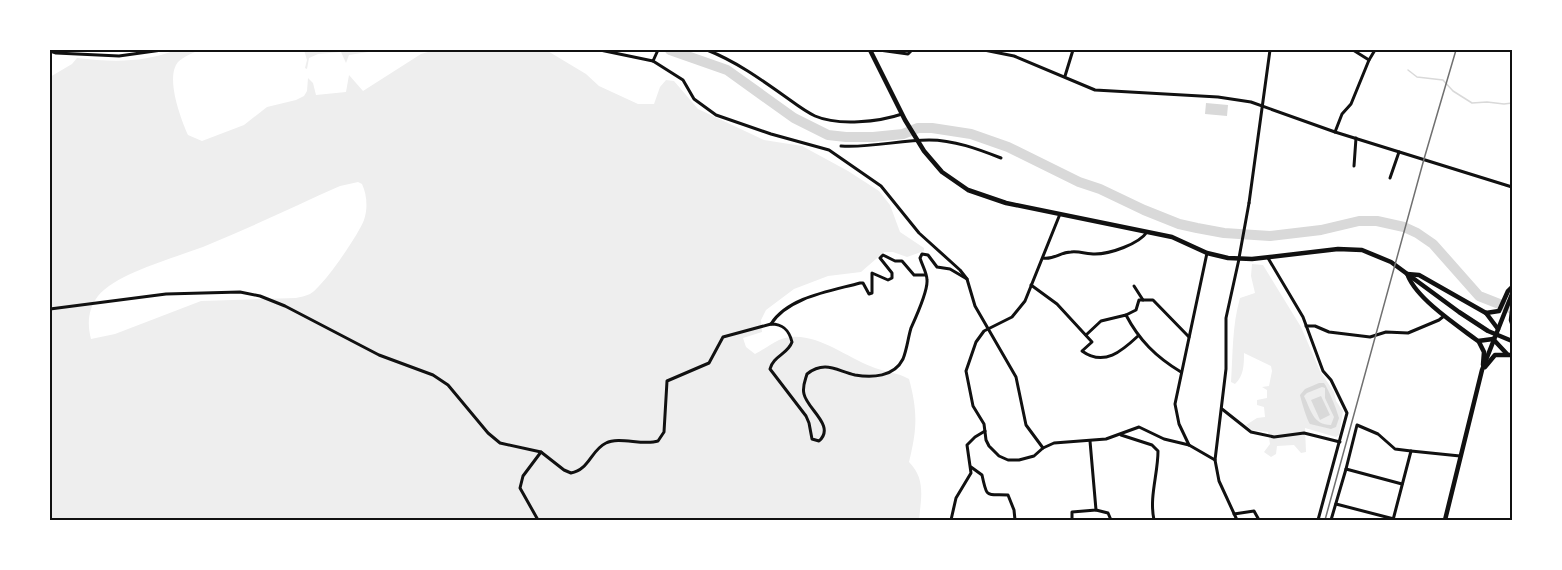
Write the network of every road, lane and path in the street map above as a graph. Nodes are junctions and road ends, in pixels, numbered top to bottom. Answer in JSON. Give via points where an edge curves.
{"nodes":[{"id":1,"x":162,"y":50,"type":"edge"},
{"id":2,"x":600,"y":50,"type":"edge"},
{"id":3,"x":658,"y":50,"type":"edge"},
{"id":4,"x":707,"y":50,"type":"edge"},
{"id":5,"x":870,"y":50,"type":"edge"},
{"id":6,"x":879,"y":50,"type":"edge"},
{"id":7,"x":912,"y":50,"type":"edge"},
{"id":8,"x":984,"y":50,"type":"edge"},
{"id":9,"x":1073,"y":50,"type":"edge"},
{"id":10,"x":1270,"y":50,"type":"edge"},
{"id":11,"x":1353,"y":50,"type":"edge"},
{"id":12,"x":1375,"y":50,"type":"edge"},
{"id":13,"x":50,"y":51,"type":"edge"},
{"id":14,"x":654,"y":59,"type":"junction"},
{"id":15,"x":1369,"y":60,"type":"junction"},
{"id":16,"x":1065,"y":76,"type":"junction"},
{"id":17,"x":1262,"y":106,"type":"junction"},
{"id":18,"x":902,"y":114,"type":"junction"},
{"id":19,"x":1335,"y":132,"type":"junction"},
{"id":20,"x":1356,"y":138,"type":"junction"},
{"id":21,"x":917,"y":140,"type":"junction"},
{"id":22,"x":841,"y":146,"type":"dead end"},
{"id":23,"x":1399,"y":152,"type":"junction"},
{"id":24,"x":1001,"y":159,"type":"dead end"},
{"id":25,"x":1354,"y":166,"type":"dead end"},
{"id":26,"x":1390,"y":178,"type":"dead end"},
{"id":27,"x":1512,"y":187,"type":"edge"},
{"id":28,"x":1060,"y":214,"type":"junction"},
{"id":29,"x":1147,"y":232,"type":"junction"},
{"id":30,"x":1208,"y":253,"type":"junction"},
{"id":31,"x":1267,"y":256,"type":"junction"},
{"id":32,"x":1042,"y":258,"type":"junction"},
{"id":33,"x":1239,"y":258,"type":"junction"},
{"id":34,"x":1407,"y":274,"type":"junction"},
{"id":35,"x":926,"y":275,"type":"junction"},
{"id":36,"x":967,"y":279,"type":"junction"},
{"id":37,"x":1031,"y":285,"type":"junction"},
{"id":38,"x":1134,"y":286,"type":"dead end"},
{"id":39,"x":1511,"y":291,"type":"edge"},
{"id":40,"x":1143,"y":300,"type":"junction"},
{"id":41,"x":50,"y":309,"type":"edge"},
{"id":42,"x":1502,"y":312,"type":"junction"},
{"id":43,"x":1486,"y":313,"type":"junction"},
{"id":44,"x":1512,"y":313,"type":"edge"},
{"id":45,"x":1126,"y":315,"type":"junction"},
{"id":46,"x":1444,"y":316,"type":"junction"},
{"id":47,"x":1512,"y":323,"type":"edge"},
{"id":48,"x":771,"y":324,"type":"junction"},
{"id":49,"x":1306,"y":326,"type":"junction"},
{"id":50,"x":1498,"y":329,"type":"junction"},
{"id":51,"x":987,"y":330,"type":"junction"},
{"id":52,"x":1086,"y":335,"type":"junction"},
{"id":53,"x":1138,"y":336,"type":"junction"},
{"id":54,"x":1189,"y":337,"type":"junction"},
{"id":55,"x":1493,"y":339,"type":"junction"},
{"id":56,"x":1478,"y":341,"type":"junction"},
{"id":57,"x":1512,"y":341,"type":"edge"},
{"id":58,"x":1510,"y":355,"type":"edge"},
{"id":59,"x":1482,"y":370,"type":"junction"},
{"id":60,"x":1180,"y":372,"type":"junction"},
{"id":61,"x":1222,"y":409,"type":"junction"},
{"id":62,"x":985,"y":431,"type":"junction"},
{"id":63,"x":1120,"y":434,"type":"junction"},
{"id":64,"x":1090,"y":441,"type":"junction"},
{"id":65,"x":1340,"y":442,"type":"junction"},
{"id":66,"x":1189,"y":445,"type":"junction"},
{"id":67,"x":1043,"y":448,"type":"junction"},
{"id":68,"x":1411,"y":451,"type":"junction"},
{"id":69,"x":541,"y":452,"type":"junction"},
{"id":70,"x":1460,"y":456,"type":"junction"},
{"id":71,"x":1215,"y":460,"type":"junction"},
{"id":72,"x":971,"y":466,"type":"junction"},
{"id":73,"x":1346,"y":469,"type":"junction"},
{"id":74,"x":1402,"y":484,"type":"junction"},
{"id":75,"x":1336,"y":504,"type":"junction"},
{"id":76,"x":1096,"y":510,"type":"junction"},
{"id":77,"x":1234,"y":514,"type":"junction"},
{"id":78,"x":538,"y":520,"type":"edge"},
{"id":79,"x":951,"y":520,"type":"edge"},
{"id":80,"x":1015,"y":520,"type":"edge"},
{"id":81,"x":1072,"y":520,"type":"edge"},
{"id":82,"x":1111,"y":520,"type":"edge"},
{"id":83,"x":1154,"y":520,"type":"edge"},
{"id":84,"x":1237,"y":520,"type":"edge"},
{"id":85,"x":1258,"y":520,"type":"edge"},
{"id":86,"x":1318,"y":520,"type":"edge"},
{"id":87,"x":1331,"y":520,"type":"edge"},
{"id":88,"x":1393,"y":520,"type":"edge"},
{"id":89,"x":1445,"y":520,"type":"edge"}],
"edges":[{"from":1,"to":13,"type":"street","via":[[105,56]]},
{"from":2,"to":14,"type":"street"},
{"from":3,"to":14,"type":"street"},
{"from":4,"to":18,"type":"street","via":[[734,61],[819,117],[866,121]]},
{"from":5,"to":18,"type":"main road"},
{"from":6,"to":7,"type":"street","via":[[902,54]]},
{"from":8,"to":16,"type":"street","via":[[1014,56]]},
{"from":9,"to":16,"type":"street"},
{"from":10,"to":17,"type":"street"},
{"from":11,"to":15,"type":"street"},
{"from":12,"to":15,"type":"street"},
{"from":14,"to":36,"type":"street","via":[[683,80],[694,99],[716,115],[833,152],[881,186],[919,233]]},
{"from":15,"to":19,"type":"street"},
{"from":16,"to":17,"type":"street","via":[[1099,90],[1218,97]]},
{"from":17,"to":19,"type":"street"},
{"from":17,"to":33,"type":"street"},
{"from":18,"to":21,"type":"main road"},
{"from":19,"to":20,"type":"street"},
{"from":20,"to":23,"type":"street"},
{"from":20,"to":25,"type":"street"},
{"from":21,"to":22,"type":"street"},
{"from":21,"to":24,"type":"street","via":[[972,147]]},
{"from":21,"to":28,"type":"main road","via":[[935,166],[968,190]]},
{"from":23,"to":26,"type":"street"},
{"from":23,"to":27,"type":"street"},
{"from":28,"to":29,"type":"main road"},
{"from":28,"to":32,"type":"street"},
{"from":29,"to":30,"type":"main road","via":[[1172,237]]},
{"from":29,"to":32,"type":"street","via":[[1137,242],[1105,253],[1070,252],[1052,259]]},
{"from":30,"to":33,"type":"main road"},
{"from":30,"to":54,"type":"street"},
{"from":31,"to":33,"type":"main road"},
{"from":31,"to":34,"type":"main road","via":[[1350,249],[1391,262]]},
{"from":31,"to":49,"type":"street"},
{"from":32,"to":37,"type":"street"},
{"from":33,"to":61,"type":"street","via":[[1226,318]]},
{"from":34,"to":43,"type":"main road","via":[[1419,275]]},
{"from":34,"to":46,"type":"main road","via":[[1412,285]]},
{"from":34,"to":57,"type":"main road","via":[[1458,312]]},
{"from":35,"to":36,"type":"street","via":[[922,254],[928,255],[937,267]]},
{"from":35,"to":48,"type":"street","via":[[914,275],[902,261],[881,256],[892,278],[885,280],[872,273],[872,294],[860,283],[803,300]]},
{"from":35,"to":48,"type":"street","via":[[903,357],[893,371],[886,375],[859,375],[818,368],[807,375],[804,395],[824,425],[819,441],[812,439],[806,416],[770,369],[771,363],[792,342],[785,329]]},
{"from":36,"to":51,"type":"street"},
{"from":37,"to":51,"type":"street","via":[[1012,317]]},
{"from":37,"to":52,"type":"street","via":[[1057,304]]},
{"from":38,"to":40,"type":"street"},
{"from":39,"to":42,"type":"main road"},
{"from":40,"to":45,"type":"street"},
{"from":40,"to":54,"type":"street","via":[[1153,300]]},
{"from":41,"to":69,"type":"street","via":[[166,294],[255,294],[379,355],[433,375],[448,385],[500,443]]},
{"from":42,"to":43,"type":"main road"},
{"from":42,"to":50,"type":"main road"},
{"from":43,"to":50,"type":"main road"},
{"from":44,"to":47,"type":"main road"},
{"from":45,"to":52,"type":"street","via":[[1101,321]]},
{"from":45,"to":53,"type":"street"},
{"from":46,"to":49,"type":"street","via":[[1408,333],[1386,332],[1370,337]]},
{"from":46,"to":56,"type":"main road"},
{"from":48,"to":69,"type":"street","via":[[723,337],[709,363],[667,381],[664,432],[658,441],[608,442],[584,468],[571,473]]},
{"from":49,"to":65,"type":"street","via":[[1323,371],[1347,413]]},
{"from":50,"to":55,"type":"main road"},
{"from":51,"to":62,"type":"street","via":[[980,334],[966,371],[973,406]]},
{"from":51,"to":67,"type":"street","via":[[1016,377],[1026,425]]},
{"from":52,"to":53,"type":"street","via":[[1092,342],[1082,351],[1097,357],[1116,355]]},
{"from":53,"to":60,"type":"street"},
{"from":54,"to":60,"type":"street"},
{"from":55,"to":56,"type":"main road"},
{"from":55,"to":58,"type":"main road"},
{"from":55,"to":59,"type":"main road"},
{"from":56,"to":59,"type":"main road","via":[[1484,352]]},
{"from":58,"to":59,"type":"main road","via":[[1496,355]]},
{"from":59,"to":70,"type":"main road"},
{"from":60,"to":66,"type":"street","via":[[1175,409]]},
{"from":61,"to":65,"type":"street","via":[[1251,432],[1274,437],[1304,433]]},
{"from":61,"to":71,"type":"street"},
{"from":62,"to":67,"type":"street","via":[[989,446],[1004,459],[1027,458]]},
{"from":62,"to":72,"type":"street","via":[[967,445]]},
{"from":63,"to":64,"type":"street"},
{"from":63,"to":66,"type":"street","via":[[1139,427]]},
{"from":63,"to":83,"type":"street","via":[[1152,445],[1158,451]]},
{"from":64,"to":67,"type":"street","via":[[1054,443]]},
{"from":64,"to":76,"type":"street"},
{"from":65,"to":86,"type":"street"},
{"from":66,"to":71,"type":"street"},
{"from":68,"to":70,"type":"street"},
{"from":68,"to":73,"type":"street","via":[[1395,448],[1358,425]]},
{"from":68,"to":74,"type":"street"},
{"from":69,"to":78,"type":"street","via":[[523,476],[520,488]]},
{"from":70,"to":89,"type":"main road"},
{"from":71,"to":77,"type":"street","via":[[1219,481]]},
{"from":72,"to":79,"type":"street"},
{"from":72,"to":80,"type":"street","via":[[982,475],[989,494],[1008,495]]},
{"from":73,"to":74,"type":"street"},
{"from":73,"to":75,"type":"street"},
{"from":74,"to":88,"type":"street"},
{"from":75,"to":87,"type":"street"},
{"from":75,"to":88,"type":"street"},
{"from":76,"to":81,"type":"street","via":[[1072,512]]},
{"from":76,"to":82,"type":"street","via":[[1108,513]]},
{"from":77,"to":84,"type":"street"},
{"from":77,"to":85,"type":"street","via":[[1254,511]]}]}
